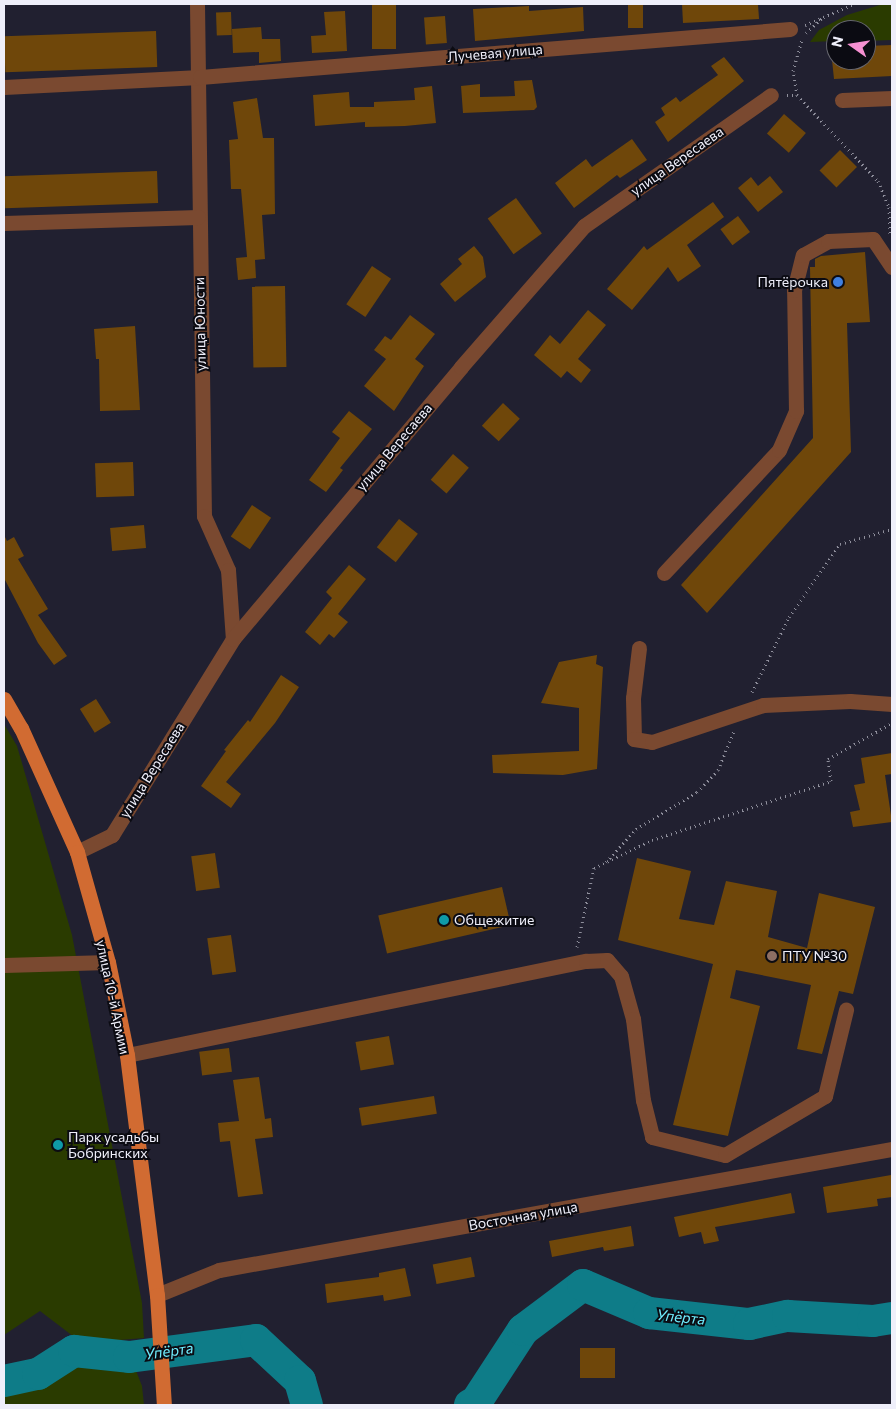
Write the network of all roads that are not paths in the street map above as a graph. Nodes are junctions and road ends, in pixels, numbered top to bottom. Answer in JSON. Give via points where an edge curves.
{"nodes":[{"id":1,"x":197,"y":4,"type":"edge"},
{"id":2,"x":790,"y":29,"type":"road end"},
{"id":3,"x":200,"y":77,"type":"junction"},
{"id":4,"x":4,"y":87,"type":"edge"},
{"id":5,"x":771,"y":95,"type":"road end"},
{"id":6,"x":892,"y":98,"type":"edge"},
{"id":7,"x":842,"y":100,"type":"dead end"},
{"id":8,"x":198,"y":217,"type":"junction"},
{"id":9,"x":4,"y":223,"type":"edge"},
{"id":10,"x":892,"y":265,"type":"edge"},
{"id":11,"x":664,"y":573,"type":"dead end"},
{"id":12,"x":234,"y":639,"type":"junction"},
{"id":13,"x":639,"y":648,"type":"dead end"},
{"id":14,"x":4,"y":699,"type":"edge"},
{"id":15,"x":892,"y":704,"type":"edge"},
{"id":16,"x":77,"y":852,"type":"junction"},
{"id":17,"x":108,"y":962,"type":"junction"},
{"id":18,"x":4,"y":965,"type":"edge"},
{"id":19,"x":846,"y":1010,"type":"dead end"},
{"id":20,"x":126,"y":1055,"type":"junction"},
{"id":21,"x":892,"y":1149,"type":"edge"},
{"id":22,"x":157,"y":1296,"type":"junction"},
{"id":23,"x":164,"y":1405,"type":"edge"}],
"edges":[{"from":1,"to":3,"type":"street","name":"улица Юности"},
{"from":2,"to":3,"type":"street","name":"Лучевая улица"},
{"from":3,"to":4,"type":"street","name":"Лучевая улица"},
{"from":3,"to":8,"type":"street","name":"улица Юности"},
{"from":5,"to":12,"type":"street","name":"улица Вересаева","via":[[584,226],[461,367]]},
{"from":6,"to":7,"type":"street"},
{"from":8,"to":9,"type":"street"},
{"from":8,"to":12,"type":"street","name":"улица Юности","via":[[204,516],[228,570]]},
{"from":10,"to":11,"type":"street","via":[[873,239],[828,241],[802,255],[794,290],[796,411],[779,450]]},
{"from":12,"to":16,"type":"street","name":"улица Вересаева","via":[[112,835]]},
{"from":13,"to":15,"type":"street","via":[[633,698],[634,739],[652,742],[763,705],[850,701]]},
{"from":14,"to":16,"type":"main road","name":"улица 10-й Армии","via":[[21,728]]},
{"from":16,"to":17,"type":"main road","name":"улица 10-й Армии"},
{"from":17,"to":18,"type":"street"},
{"from":17,"to":20,"type":"main road","name":"улица 10-й Армии"},
{"from":19,"to":20,"type":"street","via":[[825,1096],[724,1155],[652,1137],[643,1100],[633,1019],[621,976],[607,960],[579,962]]},
{"from":20,"to":22,"type":"main road","name":"улица 10-й Армии"},
{"from":21,"to":22,"type":"street","name":"Восточная улица","via":[[219,1270]]},
{"from":22,"to":23,"type":"main road","name":"улица 10-й Армии"}]}
